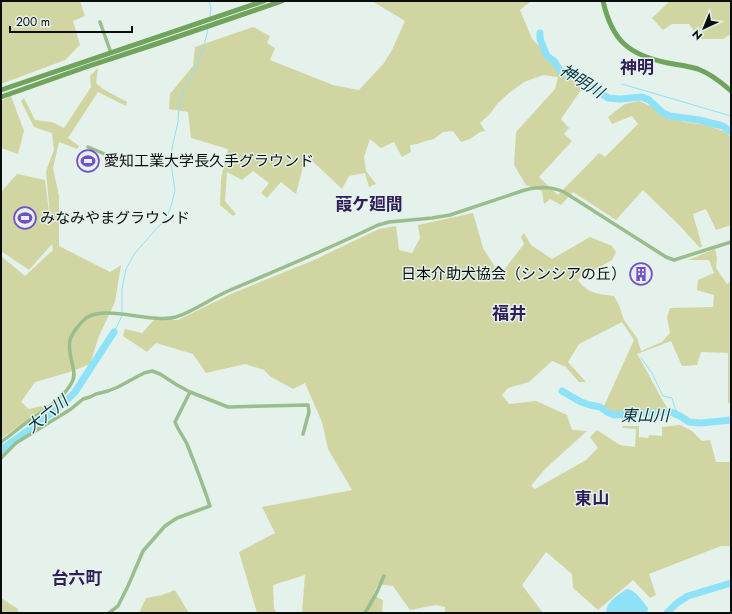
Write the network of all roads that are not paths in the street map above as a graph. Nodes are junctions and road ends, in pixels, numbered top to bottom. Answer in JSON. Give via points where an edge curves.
{"nodes":[{"id":1,"x":264,"y":1,"type":"edge"},
{"id":2,"x":282,"y":1,"type":"edge"},
{"id":3,"x":603,"y":1,"type":"edge"},
{"id":4,"x":217,"y":20,"type":"junction"},
{"id":5,"x":100,"y":22,"type":"dead end"},
{"id":6,"x":112,"y":55,"type":"junction"},
{"id":7,"x":1,"y":90,"type":"edge"},
{"id":8,"x":731,"y":91,"type":"edge"},
{"id":9,"x":1,"y":97,"type":"edge"},
{"id":10,"x":88,"y":147,"type":"dead end"},
{"id":11,"x":119,"y":160,"type":"dead end"},
{"id":12,"x":731,"y":242,"type":"edge"},
{"id":13,"x":190,"y":392,"type":"junction"},
{"id":14,"x":303,"y":434,"type":"dead end"},
{"id":15,"x":1,"y":442,"type":"edge"},
{"id":16,"x":1,"y":458,"type":"edge"},
{"id":17,"x":384,"y":576,"type":"dead end"},
{"id":18,"x":109,"y":613,"type":"edge"},
{"id":19,"x":365,"y":613,"type":"edge"}],
"edges":[{"from":1,"to":4,"type":"main road"},
{"from":2,"to":4,"type":"main road"},
{"from":3,"to":8,"type":"main road","via":[[608,21],[620,41],[628,48],[650,58],[699,70],[712,76]]},
{"from":4,"to":6,"type":"main road"},
{"from":4,"to":6,"type":"main road","via":[[156,44]]},
{"from":5,"to":6,"type":"street"},
{"from":6,"to":7,"type":"main road"},
{"from":6,"to":9,"type":"main road"},
{"from":10,"to":11,"type":"street"},
{"from":12,"to":15,"type":"street","via":[[674,260],[564,192],[546,187],[536,187],[450,215],[378,225],[221,294],[186,313],[167,319],[114,313],[98,313],[87,318],[77,327],[70,339],[73,381],[50,406]]},
{"from":13,"to":14,"type":"street","via":[[228,407],[308,405],[309,412]]},
{"from":13,"to":16,"type":"street","via":[[160,374],[152,371],[144,373],[118,387],[83,399],[16,443]]},
{"from":13,"to":18,"type":"street","via":[[175,422],[197,468],[210,506],[177,518],[165,526],[143,551],[118,606]]},
{"from":17,"to":19,"type":"street"}]}
